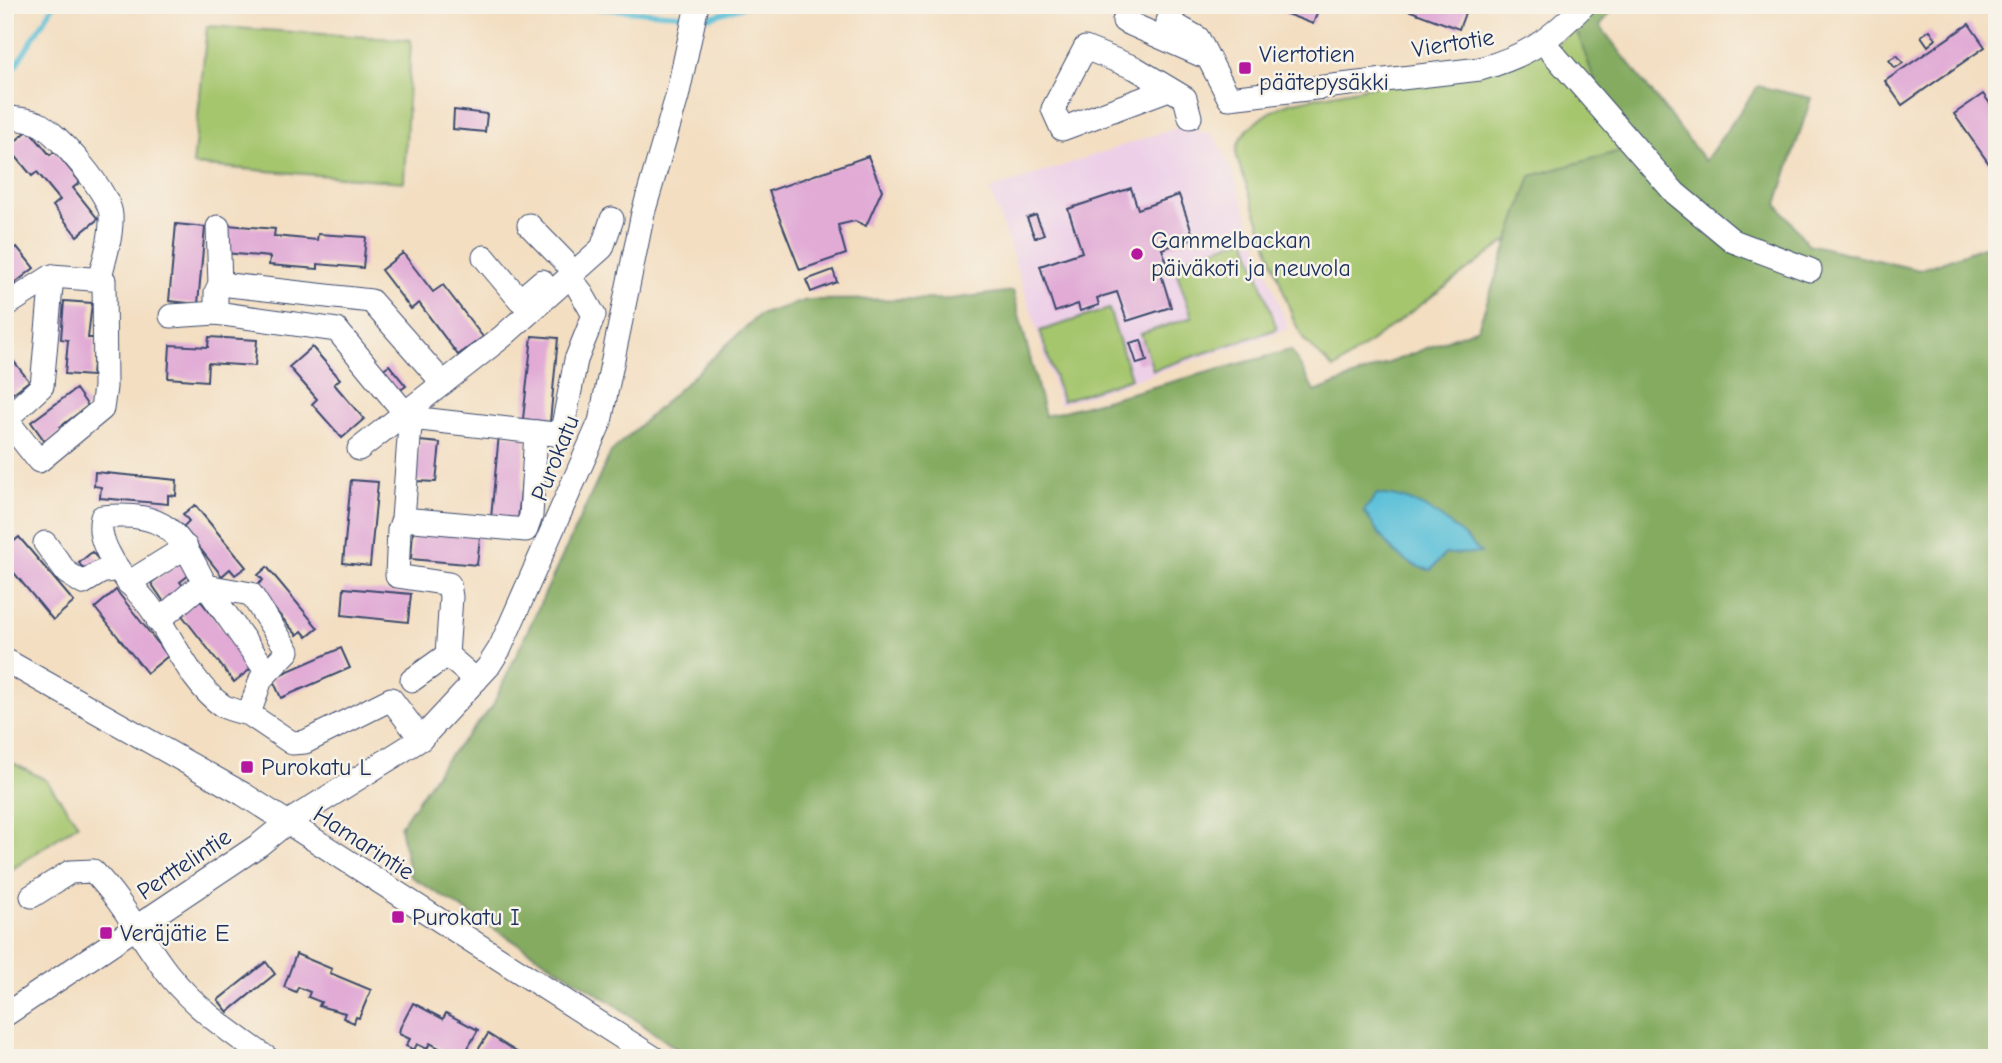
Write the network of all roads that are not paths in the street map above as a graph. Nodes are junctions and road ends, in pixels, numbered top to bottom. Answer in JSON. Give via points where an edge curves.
{"nodes":[{"id":1,"x":697,"y":5,"type":"edge"},
{"id":2,"x":1130,"y":5,"type":"edge"},
{"id":3,"x":1175,"y":5,"type":"edge"},
{"id":4,"x":1584,"y":5,"type":"edge"},
{"id":5,"x":1544,"y":43,"type":"junction"},
{"id":6,"x":1208,"y":57,"type":"junction"},
{"id":7,"x":1169,"y":89,"type":"junction"},
{"id":8,"x":5,"y":117,"type":"edge"},
{"id":9,"x":1190,"y":117,"type":"dead end"},
{"id":10,"x":643,"y":213,"type":"junction"},
{"id":11,"x":612,"y":219,"type":"junction"},
{"id":12,"x":529,"y":225,"type":"dead end"},
{"id":13,"x":218,"y":227,"type":"dead end"},
{"id":14,"x":484,"y":257,"type":"dead end"},
{"id":15,"x":564,"y":261,"type":"junction"},
{"id":16,"x":1810,"y":270,"type":"dead end"},
{"id":17,"x":52,"y":276,"type":"junction"},
{"id":18,"x":99,"y":279,"type":"junction"},
{"id":19,"x":220,"y":284,"type":"junction"},
{"id":20,"x":579,"y":289,"type":"dead end"},
{"id":21,"x":5,"y":306,"type":"edge"},
{"id":22,"x":216,"y":313,"type":"junction"},
{"id":23,"x":594,"y":315,"type":"junction"},
{"id":24,"x":171,"y":316,"type":"dead end"},
{"id":25,"x":620,"y":322,"type":"junction"},
{"id":26,"x":443,"y":383,"type":"junction"},
{"id":27,"x":405,"y":413,"type":"junction"},
{"id":28,"x":6,"y":419,"type":"edge"},
{"id":29,"x":536,"y":432,"type":"junction"},
{"id":30,"x":359,"y":449,"type":"dead end"},
{"id":31,"x":403,"y":519,"type":"junction"},
{"id":32,"x":45,"y":543,"type":"dead end"},
{"id":33,"x":186,"y":547,"type":"junction"},
{"id":34,"x":123,"y":576,"type":"junction"},
{"id":35,"x":205,"y":584,"type":"junction"},
{"id":36,"x":158,"y":621,"type":"junction"},
{"id":37,"x":447,"y":656,"type":"junction"},
{"id":38,"x":5,"y":660,"type":"edge"},
{"id":39,"x":267,"y":672,"type":"junction"},
{"id":40,"x":412,"y":680,"type":"dead end"},
{"id":41,"x":476,"y":680,"type":"junction"},
{"id":42,"x":249,"y":714,"type":"junction"},
{"id":43,"x":421,"y":739,"type":"junction"},
{"id":44,"x":285,"y":824,"type":"junction"},
{"id":45,"x":32,"y":897,"type":"dead end"},
{"id":46,"x":138,"y":926,"type":"junction"},
{"id":47,"x":5,"y":1015,"type":"edge"},
{"id":48,"x":267,"y":1058,"type":"edge"},
{"id":49,"x":654,"y":1058,"type":"edge"}],
"edges":[{"from":1,"to":10,"type":"street","name":"Purokatu"},
{"from":2,"to":6,"type":"street","via":[[1124,21]]},
{"from":3,"to":6,"type":"street","via":[[1168,21],[1198,38]]},
{"from":4,"to":5,"type":"street","name":"Viertotie"},
{"from":5,"to":6,"type":"street","name":"Viertotie","via":[[1480,69],[1229,98]]},
{"from":5,"to":16,"type":"street","via":[[1675,193],[1733,241]]},
{"from":7,"to":7,"type":"street","via":[[1135,68],[1085,48],[1053,109],[1062,129]]},
{"from":7,"to":9,"type":"street","via":[[1185,98]]},
{"from":8,"to":18,"type":"street","via":[[38,123],[60,139],[105,199],[111,213]]},
{"from":10,"to":11,"type":"street","via":[[631,211]]},
{"from":10,"to":25,"type":"street","name":"Purokatu"},
{"from":11,"to":15,"type":"street"},
{"from":11,"to":26,"type":"street","via":[[602,248]]},
{"from":12,"to":15,"type":"street"},
{"from":13,"to":19,"type":"street"},
{"from":14,"to":15,"type":"street","via":[[520,300]]},
{"from":17,"to":18,"type":"street"},
{"from":17,"to":21,"type":"street"},
{"from":17,"to":28,"type":"street","via":[[42,386]]},
{"from":18,"to":28,"type":"street","via":[[104,280],[106,387],[102,410],[39,461]]},
{"from":19,"to":22,"type":"street"},
{"from":19,"to":26,"type":"street","via":[[371,301]]},
{"from":20,"to":23,"type":"street"},
{"from":22,"to":24,"type":"street"},
{"from":22,"to":27,"type":"street","via":[[337,330]]},
{"from":23,"to":25,"type":"street"},
{"from":23,"to":29,"type":"street","via":[[576,360],[563,426],[555,434]]},
{"from":25,"to":41,"type":"street","name":"Purokatu","via":[[600,422],[582,467],[500,648]]},
{"from":26,"to":27,"type":"street"},
{"from":27,"to":30,"type":"street"},
{"from":29,"to":31,"type":"street","via":[[531,516],[526,530]]},
{"from":29,"to":31,"type":"street","via":[[420,419],[410,425]]},
{"from":31,"to":37,"type":"street","via":[[397,576],[449,584]]},
{"from":32,"to":34,"type":"street","via":[[66,572],[83,583],[101,572]]},
{"from":33,"to":34,"type":"street"},
{"from":33,"to":34,"type":"street","via":[[166,524],[125,514],[102,517],[99,530]]},
{"from":33,"to":35,"type":"street"},
{"from":34,"to":36,"type":"street"},
{"from":35,"to":36,"type":"street"},
{"from":35,"to":39,"type":"street"},
{"from":35,"to":39,"type":"street","via":[[251,594],[288,651]]},
{"from":36,"to":42,"type":"street","via":[[223,706]]},
{"from":37,"to":40,"type":"street"},
{"from":37,"to":41,"type":"street"},
{"from":38,"to":44,"type":"street","name":"Hamarintie","via":[[243,794]]},
{"from":39,"to":42,"type":"street"},
{"from":41,"to":43,"type":"street","name":"Purokatu"},
{"from":42,"to":43,"type":"street","via":[[292,743],[305,742],[391,699]]},
{"from":43,"to":44,"type":"street","name":"Purokatu"},
{"from":44,"to":46,"type":"street","name":"Perttelintie"},
{"from":44,"to":49,"type":"street","name":"Hamarintie"},
{"from":45,"to":46,"type":"street","via":[[70,872],[93,871]]},
{"from":46,"to":47,"type":"street","name":"Perttelintie"},
{"from":46,"to":48,"type":"street","via":[[169,975],[211,1018]]}]}
